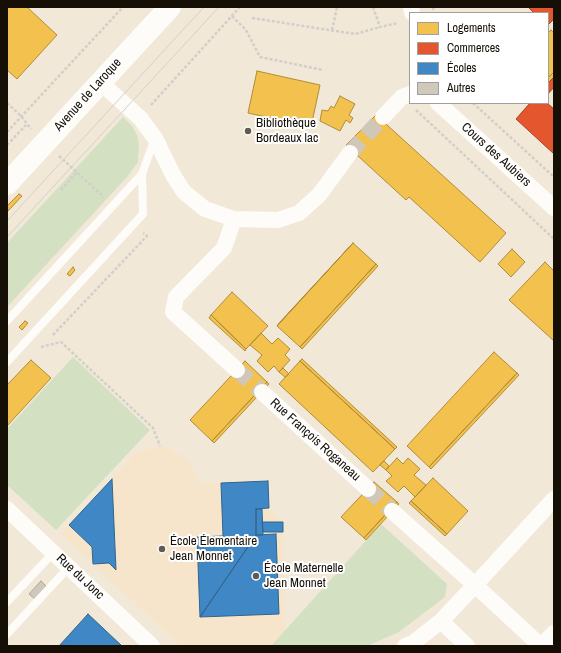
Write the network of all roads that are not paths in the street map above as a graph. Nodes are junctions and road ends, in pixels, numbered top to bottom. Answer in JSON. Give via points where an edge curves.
{"nodes":[{"id":1,"x":170,"y":7,"type":"edge"},
{"id":2,"x":100,"y":82,"type":"junction"},
{"id":3,"x":409,"y":99,"type":"edge"},
{"id":4,"x":439,"y":104,"type":"edge"},
{"id":5,"x":383,"y":116,"type":"tunnel mouth"},
{"id":6,"x":155,"y":138,"type":"junction"},
{"id":7,"x":350,"y":154,"type":"tunnel mouth"},
{"id":8,"x":142,"y":174,"type":"junction"},
{"id":9,"x":7,"y":184,"type":"edge"},
{"id":10,"x":554,"y":208,"type":"edge"},
{"id":11,"x":234,"y":219,"type":"junction"},
{"id":12,"x":7,"y":321,"type":"edge"},
{"id":13,"x":7,"y":362,"type":"edge"},
{"id":14,"x":237,"y":370,"type":"tunnel mouth"},
{"id":15,"x":262,"y":392,"type":"tunnel mouth"},
{"id":16,"x":368,"y":489,"type":"tunnel mouth"},
{"id":17,"x":554,"y":499,"type":"edge"},
{"id":18,"x":7,"y":509,"type":"edge"},
{"id":19,"x":392,"y":511,"type":"tunnel mouth"},
{"id":20,"x":54,"y":552,"type":"junction"},
{"id":21,"x":70,"y":567,"type":"junction"},
{"id":22,"x":474,"y":585,"type":"junction"},
{"id":23,"x":7,"y":602,"type":"edge"},
{"id":24,"x":441,"y":621,"type":"junction"},
{"id":25,"x":554,"y":632,"type":"edge"},
{"id":26,"x":7,"y":634,"type":"edge"},
{"id":27,"x":152,"y":646,"type":"edge"},
{"id":28,"x":405,"y":646,"type":"edge"},
{"id":29,"x":467,"y":646,"type":"edge"}],
"edges":[{"from":1,"to":2,"type":"street","name":"Avenue de Laroque"},
{"from":2,"to":6,"type":"street","via":[[140,118]]},
{"from":2,"to":9,"type":"street","name":"Avenue de Laroque"},
{"from":3,"to":5,"type":"street","via":[[402,97]]},
{"from":4,"to":10,"type":"street","name":"Cours des Aubiers"},
{"from":6,"to":8,"type":"lane"},
{"from":6,"to":11,"type":"street","via":[[173,176],[184,192],[205,209]]},
{"from":7,"to":11,"type":"street","via":[[319,195],[299,213],[278,220]]},
{"from":8,"to":12,"type":"lane"},
{"from":8,"to":13,"type":"lane","via":[[143,214]]},
{"from":11,"to":14,"type":"street","via":[[224,248],[176,298],[173,312]]},
{"from":15,"to":16,"type":"street","name":"Rue François Roganeau"},
{"from":17,"to":22,"type":"street"},
{"from":18,"to":20,"type":"street","name":"Rue du Jonc"},
{"from":19,"to":22,"type":"street"},
{"from":20,"to":21,"type":"street","name":"Rue du Jonc"},
{"from":20,"to":23,"type":"lane"},
{"from":21,"to":26,"type":"lane"},
{"from":21,"to":27,"type":"street","name":"Rue du Jonc"},
{"from":22,"to":24,"type":"street"},
{"from":22,"to":25,"type":"street","via":[[541,646]]},
{"from":24,"to":28,"type":"street","via":[[413,643]]},
{"from":24,"to":29,"type":"street"}]}
